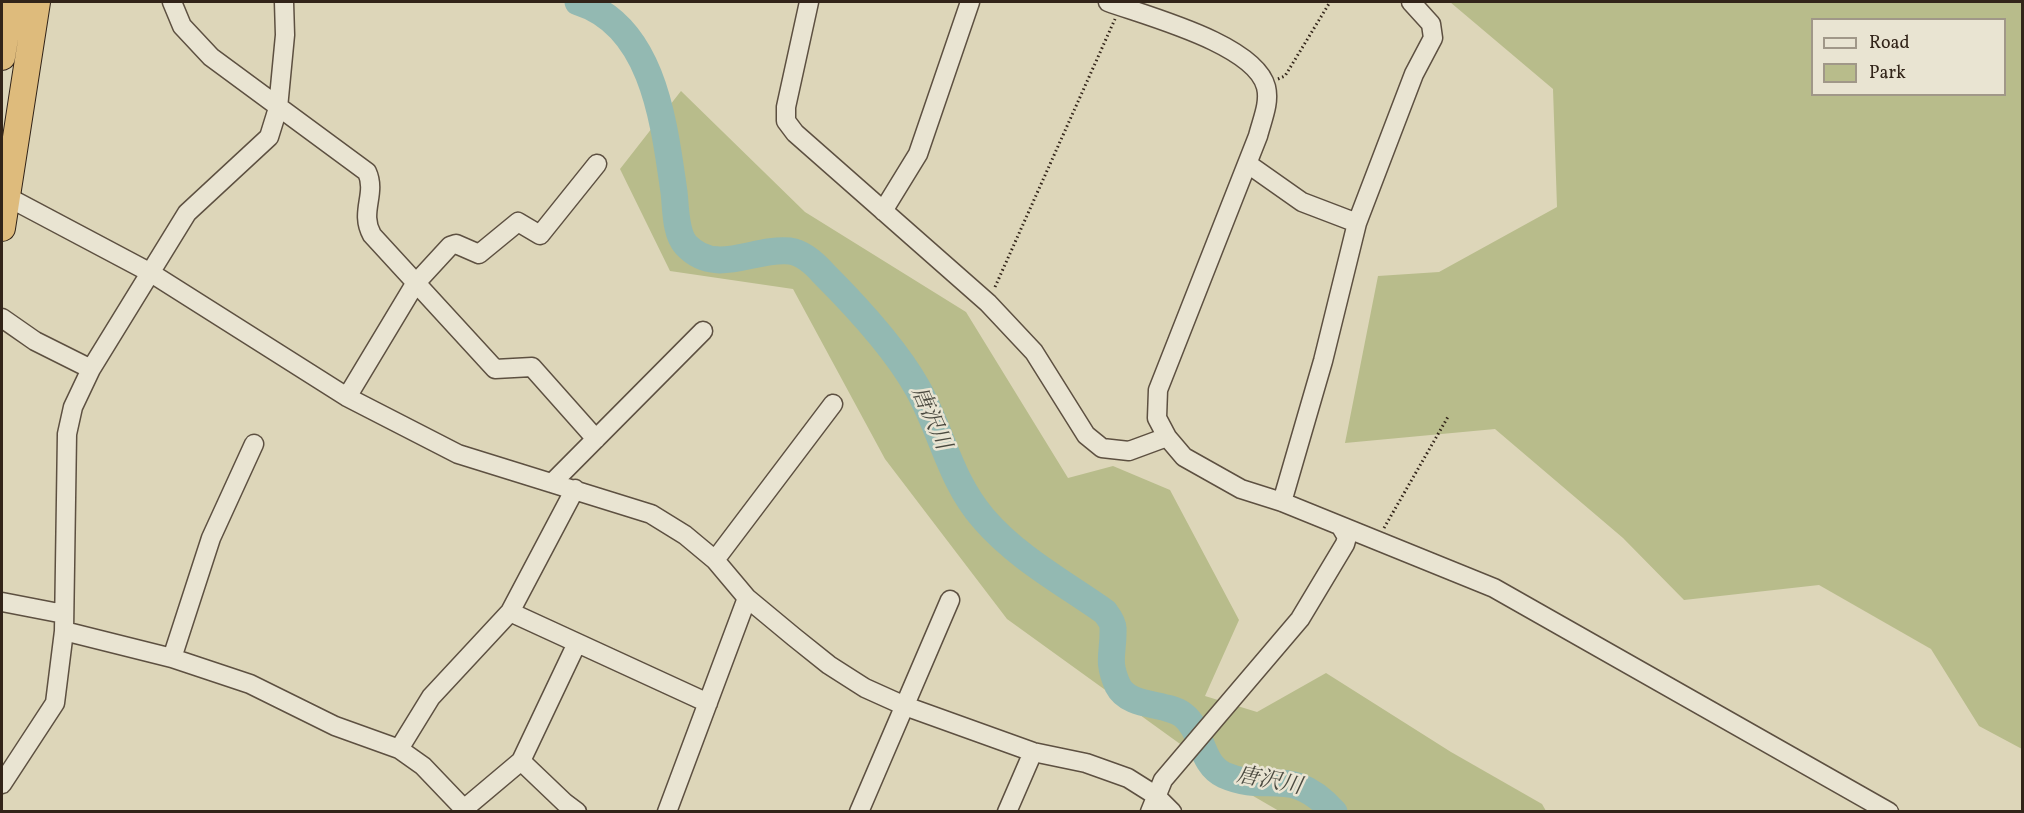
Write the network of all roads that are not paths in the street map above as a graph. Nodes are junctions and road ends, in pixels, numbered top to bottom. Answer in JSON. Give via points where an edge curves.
{"nodes":[{"id":1,"x":11,"y":2,"type":"edge"},
{"id":2,"x":37,"y":2,"type":"edge"},
{"id":3,"x":172,"y":2,"type":"edge"},
{"id":4,"x":284,"y":2,"type":"edge"},
{"id":5,"x":809,"y":2,"type":"edge"},
{"id":6,"x":970,"y":2,"type":"edge"},
{"id":7,"x":1411,"y":2,"type":"edge"},
{"id":8,"x":1114,"y":4,"type":"edge"},
{"id":9,"x":2,"y":57,"type":"edge"},
{"id":10,"x":278,"y":108,"type":"junction"},
{"id":11,"x":597,"y":164,"type":"dead end"},
{"id":12,"x":1248,"y":164,"type":"junction"},
{"id":13,"x":4,"y":196,"type":"edge"},
{"id":14,"x":883,"y":211,"type":"junction"},
{"id":15,"x":1357,"y":223,"type":"junction"},
{"id":16,"x":2,"y":228,"type":"edge"},
{"id":17,"x":151,"y":273,"type":"junction"},
{"id":18,"x":414,"y":284,"type":"junction"},
{"id":19,"x":2,"y":318,"type":"edge"},
{"id":20,"x":703,"y":331,"type":"dead end"},
{"id":21,"x":91,"y":369,"type":"junction"},
{"id":22,"x":347,"y":397,"type":"junction"},
{"id":23,"x":833,"y":404,"type":"dead end"},
{"id":24,"x":1167,"y":437,"type":"junction"},
{"id":25,"x":596,"y":439,"type":"junction"},
{"id":26,"x":254,"y":444,"type":"dead end"},
{"id":27,"x":552,"y":483,"type":"junction"},
{"id":28,"x":575,"y":489,"type":"junction"},
{"id":29,"x":1282,"y":502,"type":"junction"},
{"id":30,"x":1341,"y":526,"type":"junction"},
{"id":31,"x":715,"y":560,"type":"junction"},
{"id":32,"x":747,"y":598,"type":"junction"},
{"id":33,"x":950,"y":600,"type":"dead end"},
{"id":34,"x":2,"y":602,"type":"edge"},
{"id":35,"x":510,"y":612,"type":"junction"},
{"id":36,"x":64,"y":622,"type":"junction"},
{"id":37,"x":577,"y":643,"type":"junction"},
{"id":38,"x":172,"y":658,"type":"junction"},
{"id":39,"x":708,"y":703,"type":"junction"},
{"id":40,"x":905,"y":706,"type":"junction"},
{"id":41,"x":399,"y":749,"type":"junction"},
{"id":42,"x":1033,"y":752,"type":"junction"},
{"id":43,"x":522,"y":761,"type":"junction"},
{"id":44,"x":2,"y":784,"type":"edge"},
{"id":45,"x":1153,"y":803,"type":"edge"},
{"id":46,"x":568,"y":809,"type":"edge"},
{"id":47,"x":466,"y":810,"type":"edge"},
{"id":48,"x":668,"y":811,"type":"edge"},
{"id":49,"x":859,"y":812,"type":"edge"},
{"id":50,"x":1007,"y":812,"type":"edge"},
{"id":51,"x":1172,"y":812,"type":"edge"},
{"id":52,"x":1889,"y":812,"type":"edge"}],
"edges":[{"from":1,"to":9,"type":"highway"},
{"from":2,"to":13,"type":"highway"},
{"from":3,"to":10,"type":"street","via":[[192,39]]},
{"from":4,"to":10,"type":"street"},
{"from":5,"to":14,"type":"street","via":[[786,121]]},
{"from":6,"to":14,"type":"street","via":[[918,154]]},
{"from":7,"to":15,"type":"street","via":[[1431,24],[1433,38],[1414,74]]},
{"from":8,"to":12,"type":"street","via":[[1226,45],[1247,61],[1265,84],[1267,100]]},
{"from":10,"to":17,"type":"street","via":[[269,137],[188,213]]},
{"from":10,"to":18,"type":"street","via":[[367,172],[372,182],[365,223]]},
{"from":11,"to":18,"type":"street","via":[[540,235],[518,222],[479,254],[456,244],[450,246]]},
{"from":12,"to":15,"type":"street","via":[[1302,202]]},
{"from":12,"to":24,"type":"street","via":[[1158,390],[1157,418]]},
{"from":13,"to":16,"type":"highway"},
{"from":13,"to":17,"type":"street"},
{"from":14,"to":24,"type":"street","via":[[988,303],[1034,352],[1086,435],[1102,448],[1129,451]]},
{"from":15,"to":29,"type":"street"},
{"from":17,"to":21,"type":"street"},
{"from":17,"to":22,"type":"street"},
{"from":18,"to":22,"type":"street"},
{"from":18,"to":25,"type":"street","via":[[495,369],[532,368]]},
{"from":19,"to":21,"type":"street","via":[[34,342]]},
{"from":20,"to":25,"type":"street"},
{"from":21,"to":36,"type":"street","via":[[73,407],[67,434]]},
{"from":22,"to":27,"type":"street","via":[[458,454]]},
{"from":23,"to":31,"type":"street"},
{"from":24,"to":29,"type":"street","via":[[1184,457],[1241,489]]},
{"from":25,"to":27,"type":"street"},
{"from":26,"to":38,"type":"street","via":[[211,538]]},
{"from":27,"to":28,"type":"street"},
{"from":28,"to":31,"type":"street","via":[[651,514]]},
{"from":28,"to":35,"type":"street"},
{"from":29,"to":30,"type":"street"},
{"from":30,"to":45,"type":"street","via":[[1347,537],[1345,544],[1299,619],[1163,780]]},
{"from":30,"to":52,"type":"street","via":[[1494,588]]},
{"from":31,"to":32,"type":"street"},
{"from":32,"to":39,"type":"street"},
{"from":32,"to":40,"type":"street","via":[[829,665],[865,688]]},
{"from":33,"to":40,"type":"street"},
{"from":34,"to":36,"type":"street"},
{"from":35,"to":37,"type":"street"},
{"from":35,"to":41,"type":"street","via":[[432,697]]},
{"from":36,"to":38,"type":"street"},
{"from":36,"to":44,"type":"street","via":[[55,703]]},
{"from":37,"to":39,"type":"street"},
{"from":37,"to":43,"type":"street"},
{"from":38,"to":41,"type":"street","via":[[250,684],[335,726]]},
{"from":39,"to":48,"type":"street"},
{"from":40,"to":42,"type":"street"},
{"from":40,"to":49,"type":"street"},
{"from":41,"to":47,"type":"street","via":[[423,766]]},
{"from":42,"to":45,"type":"street","via":[[1096,766],[1128,778]]},
{"from":42,"to":50,"type":"street"},
{"from":43,"to":46,"type":"street"},
{"from":43,"to":47,"type":"street"},
{"from":45,"to":51,"type":"street"}]}
